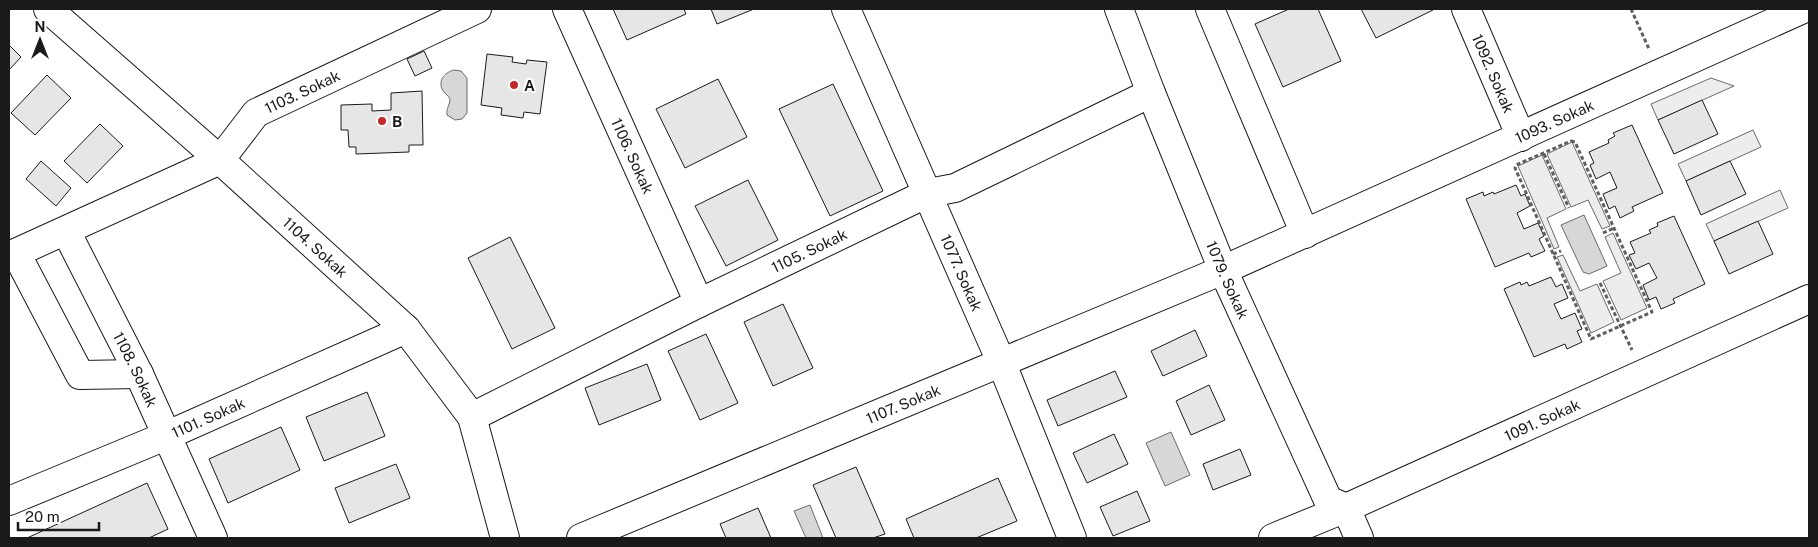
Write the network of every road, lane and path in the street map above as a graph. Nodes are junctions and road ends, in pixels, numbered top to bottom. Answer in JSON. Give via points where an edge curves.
{"nodes":[{"id":1,"x":48,"y":9,"type":"edge"},
{"id":2,"x":567,"y":9,"type":"edge"},
{"id":3,"x":846,"y":9,"type":"edge"},
{"id":4,"x":1119,"y":9,"type":"edge"},
{"id":5,"x":1466,"y":9,"type":"edge"},
{"id":6,"x":1631,"y":9,"type":"edge"},
{"id":7,"x":1803,"y":9,"type":"edge"},
{"id":8,"x":1213,"y":10,"type":"edge"},
{"id":9,"x":468,"y":11,"type":"edge"},
{"id":10,"x":1660,"y":73,"type":"junction"},
{"id":11,"x":1151,"y":93,"type":"junction"},
{"id":12,"x":1533,"y":140,"type":"junction"},
{"id":13,"x":1575,"y":142,"type":"dead end"},
{"id":14,"x":220,"y":160,"type":"junction"},
{"id":15,"x":928,"y":193,"type":"junction"},
{"id":16,"x":1569,"y":208,"type":"dead end"},
{"id":17,"x":1614,"y":228,"type":"junction"},
{"id":18,"x":66,"y":231,"type":"junction"},
{"id":19,"x":1603,"y":233,"type":"dead end"},
{"id":20,"x":1305,"y":234,"type":"junction"},
{"id":21,"x":1561,"y":251,"type":"dead end"},
{"id":22,"x":1553,"y":254,"type":"junction"},
{"id":23,"x":13,"y":255,"type":"edge"},
{"id":24,"x":1223,"y":270,"type":"junction"},
{"id":25,"x":1600,"y":282,"type":"dead end"},
{"id":26,"x":1809,"y":299,"type":"edge"},
{"id":27,"x":699,"y":303,"type":"junction"},
{"id":28,"x":1620,"y":326,"type":"junction"},
{"id":29,"x":406,"y":330,"type":"junction"},
{"id":30,"x":1002,"y":364,"type":"junction"},
{"id":31,"x":139,"y":374,"type":"junction"},
{"id":32,"x":1644,"y":374,"type":"junction"},
{"id":33,"x":472,"y":417,"type":"junction"},
{"id":34,"x":168,"y":435,"type":"junction"},
{"id":35,"x":9,"y":501,"type":"edge"},
{"id":36,"x":1346,"y":508,"type":"junction"},
{"id":37,"x":213,"y":538,"type":"edge"},
{"id":38,"x":505,"y":538,"type":"edge"},
{"id":39,"x":582,"y":538,"type":"edge"},
{"id":40,"x":1072,"y":538,"type":"edge"},
{"id":41,"x":1274,"y":538,"type":"edge"},
{"id":42,"x":1359,"y":538,"type":"edge"}],
"edges":[{"from":1,"to":14,"type":"street","name":"1104. Sokak"},
{"from":2,"to":27,"type":"street","name":"1106. Sokak"},
{"from":3,"to":15,"type":"street","name":"1077. Sokak"},
{"from":4,"to":11,"type":"street","name":"1079. Sokak"},
{"from":5,"to":12,"type":"street","name":"1092. Sokak"},
{"from":6,"to":10,"type":"path"},
{"from":7,"to":10,"type":"street","name":"1093. Sokak"},
{"from":8,"to":20,"type":"street"},
{"from":9,"to":14,"type":"street","name":"1103. Sokak","via":[[256,113]]},
{"from":10,"to":12,"type":"street","name":"1093. Sokak"},
{"from":11,"to":15,"type":"street","name":"1105. Sokak","via":[[955,188]]},
{"from":11,"to":24,"type":"street","name":"1079. Sokak"},
{"from":12,"to":16,"type":"path"},
{"from":12,"to":20,"type":"street","name":"1093. Sokak"},
{"from":12,"to":22,"type":"path","via":[[1515,168]]},
{"from":13,"to":17,"type":"path"},
{"from":14,"to":18,"type":"street","name":"1103. Sokak"},
{"from":14,"to":29,"type":"street","name":"1104. Sokak"},
{"from":15,"to":27,"type":"street","name":"1105. Sokak"},
{"from":15,"to":30,"type":"street","name":"1077. Sokak"},
{"from":17,"to":19,"type":"path"},
{"from":17,"to":28,"type":"path","via":[[1652,312]]},
{"from":18,"to":23,"type":"street","name":"1103. Sokak"},
{"from":18,"to":31,"type":"street","name":"1108. Sokak"},
{"from":20,"to":24,"type":"street","name":"1093. Sokak"},
{"from":21,"to":22,"type":"path"},
{"from":22,"to":28,"type":"path","via":[[1591,339]]},
{"from":23,"to":31,"type":"street","via":[[80,375]]},
{"from":24,"to":30,"type":"street","name":"1107. Sokak"},
{"from":24,"to":36,"type":"street","name":"1079. Sokak","via":[[1328,500]]},
{"from":25,"to":28,"type":"path"},
{"from":26,"to":32,"type":"street","name":"1091. Sokak"},
{"from":27,"to":33,"type":"street","name":"1105. Sokak"},
{"from":28,"to":32,"type":"path"},
{"from":29,"to":33,"type":"street","name":"1104. Sokak"},
{"from":29,"to":34,"type":"street","name":"1101. Sokak"},
{"from":30,"to":39,"type":"street","name":"1107. Sokak"},
{"from":30,"to":40,"type":"street","name":"1077. Sokak"},
{"from":31,"to":34,"type":"street","name":"1108. Sokak"},
{"from":32,"to":36,"type":"street","name":"1091. Sokak"},
{"from":33,"to":38,"type":"street","name":"1104. Sokak"},
{"from":34,"to":35,"type":"street","name":"1101. Sokak"},
{"from":34,"to":37,"type":"street","name":"1108. Sokak"},
{"from":36,"to":41,"type":"street","name":"1091. Sokak"},
{"from":36,"to":42,"type":"street"}]}
